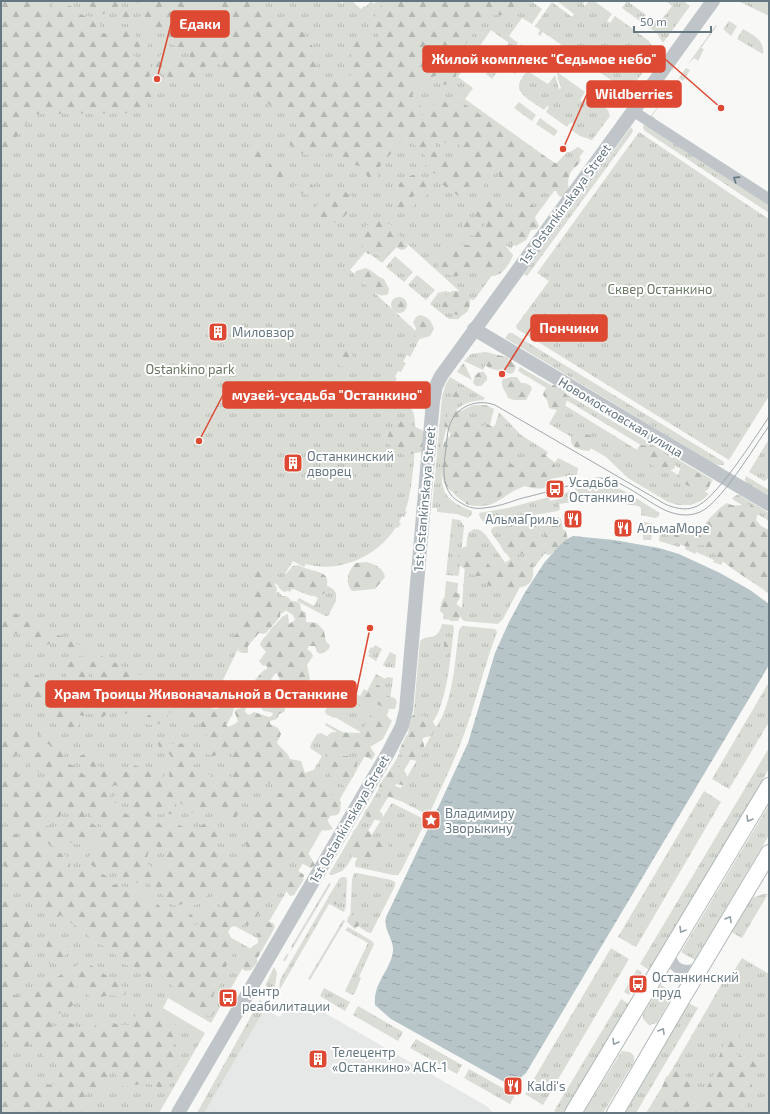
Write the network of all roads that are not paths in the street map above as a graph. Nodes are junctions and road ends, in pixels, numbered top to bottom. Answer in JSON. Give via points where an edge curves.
{"nodes":[{"id":1,"x":713,"y":1,"type":"edge"},
{"id":2,"x":633,"y":111,"type":"junction"},
{"id":3,"x":769,"y":199,"type":"edge"},
{"id":4,"x":474,"y":329,"type":"junction"},
{"id":5,"x":769,"y":504,"type":"edge"},
{"id":6,"x":769,"y":786,"type":"edge"},
{"id":7,"x":769,"y":853,"type":"edge"},
{"id":8,"x":671,"y":949,"type":"junction"},
{"id":9,"x":701,"y":966,"type":"junction"},
{"id":10,"x":178,"y":1113,"type":"edge"},
{"id":11,"x":573,"y":1113,"type":"edge"},
{"id":12,"x":615,"y":1113,"type":"edge"}],
"edges":[{"from":1,"to":2,"type":"street","name":"1st Ostankinskaya Street"},
{"from":3,"to":2,"type":"street","one_way":true},
{"from":2,"to":4,"type":"street","name":"1st Ostankinskaya Street"},
{"from":4,"to":5,"type":"street","name":"Новомосковская улица"},
{"from":4,"to":10,"type":"street","name":"1st Ostankinskaya Street","via":[[441,376],[434,395],[408,696],[402,726]]},
{"from":6,"to":8,"type":"main road","one_way":true},
{"from":9,"to":7,"type":"main road","one_way":true},
{"from":8,"to":9,"type":"street","via":[[672,961],[679,969],[689,971]]},
{"from":8,"to":11,"type":"main road","one_way":true},
{"from":12,"to":9,"type":"main road","one_way":true}]}
